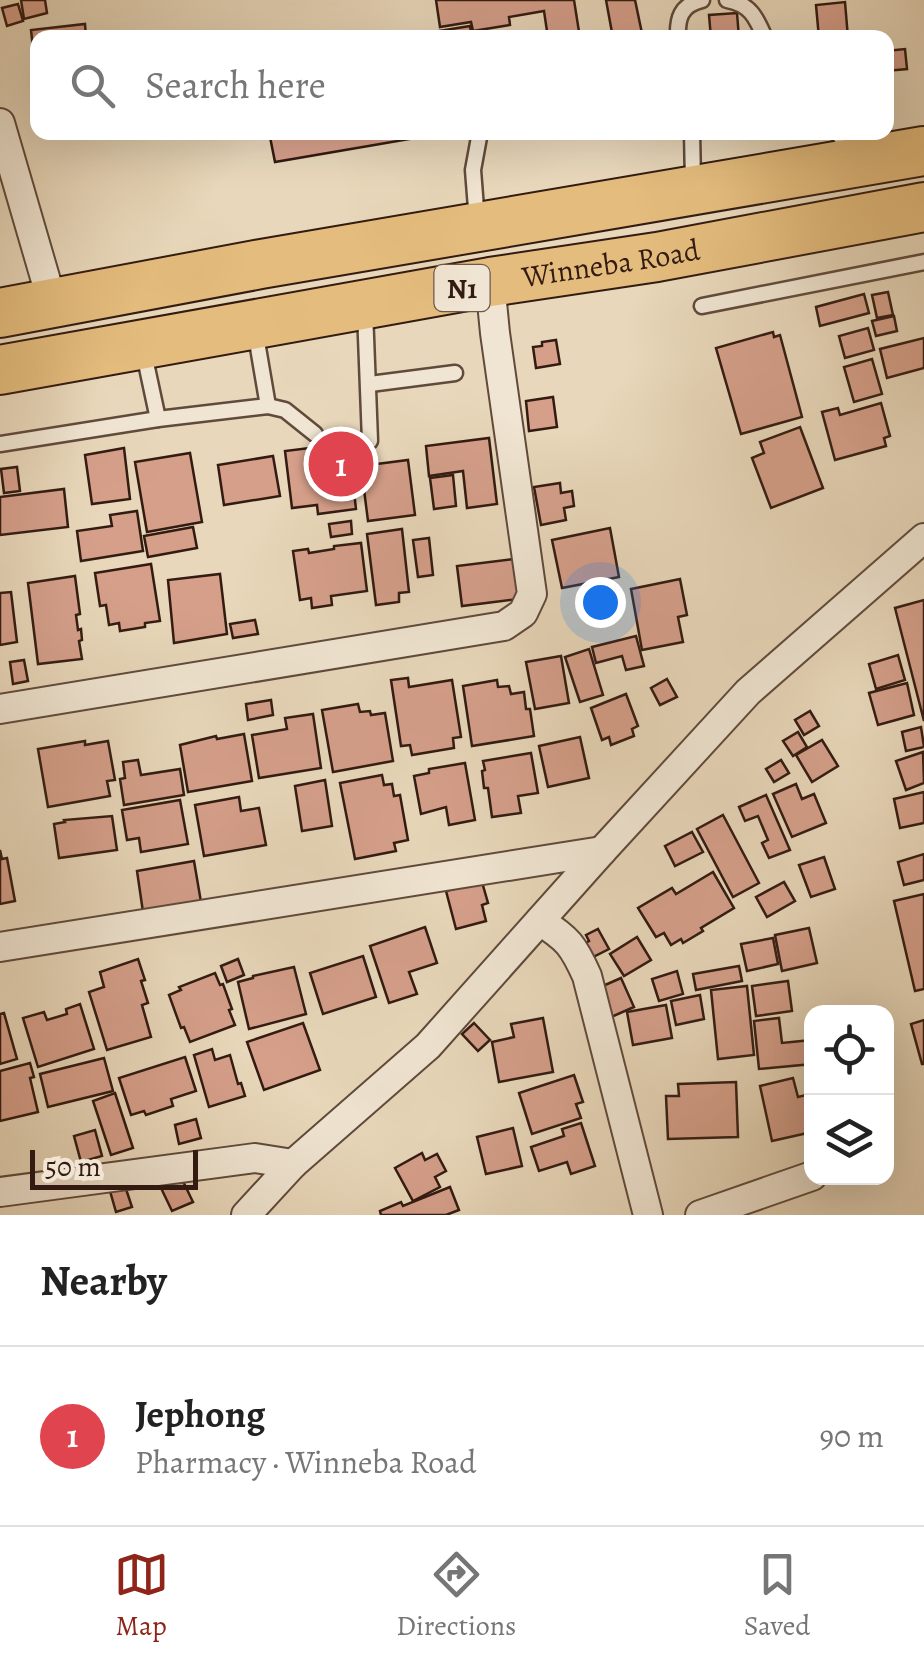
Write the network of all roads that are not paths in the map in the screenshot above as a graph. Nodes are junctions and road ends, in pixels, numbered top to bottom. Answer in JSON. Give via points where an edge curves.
{"nodes":[{"id":1,"x":702,"y":0,"type":"edge"},
{"id":2,"x":727,"y":0,"type":"edge"},
{"id":3,"x":678,"y":30,"type":"edge"},
{"id":4,"x":762,"y":30,"type":"edge"},
{"id":5,"x":0,"y":123,"type":"edge"},
{"id":6,"x":479,"y":140,"type":"edge"},
{"id":7,"x":692,"y":140,"type":"edge"},
{"id":8,"x":851,"y":147,"type":"edge"},
{"id":9,"x":924,"y":152,"type":"edge"},
{"id":10,"x":694,"y":190,"type":"junction"},
{"id":11,"x":924,"y":207,"type":"edge"},
{"id":12,"x":477,"y":227,"type":"junction"},
{"id":13,"x":924,"y":262,"type":"edge"},
{"id":14,"x":490,"y":282,"type":"junction"},
{"id":15,"x":433,"y":293,"type":"junction"},
{"id":16,"x":53,"y":304,"type":"junction"},
{"id":17,"x":365,"y":305,"type":"junction"},
{"id":18,"x":702,"y":306,"type":"dead end"},
{"id":19,"x":0,"y":313,"type":"edge"},
{"id":20,"x":254,"y":324,"type":"junction"},
{"id":21,"x":142,"y":344,"type":"junction"},
{"id":22,"x":0,"y":370,"type":"edge"},
{"id":23,"x":455,"y":373,"type":"dead end"},
{"id":24,"x":370,"y":384,"type":"junction"},
{"id":25,"x":268,"y":406,"type":"junction"},
{"id":26,"x":158,"y":419,"type":"junction"},
{"id":27,"x":315,"y":434,"type":"dead end"},
{"id":28,"x":370,"y":441,"type":"dead end"},
{"id":29,"x":0,"y":444,"type":"edge"},
{"id":30,"x":924,"y":538,"type":"edge"},
{"id":31,"x":0,"y":709,"type":"edge"},
{"id":32,"x":602,"y":851,"type":"junction"},
{"id":33,"x":540,"y":921,"type":"junction"},
{"id":34,"x":0,"y":947,"type":"edge"},
{"id":35,"x":292,"y":1164,"type":"junction"},
{"id":36,"x":804,"y":1179,"type":"edge"},
{"id":37,"x":0,"y":1192,"type":"edge"},
{"id":38,"x":246,"y":1215,"type":"edge"},
{"id":39,"x":648,"y":1215,"type":"edge"},
{"id":40,"x":700,"y":1215,"type":"edge"}],
"edges":[{"from":1,"to":3,"type":"lane","via":[[684,8]]},
{"from":2,"to":4,"type":"lane","via":[[748,7]]},
{"from":5,"to":16,"type":"street"},
{"from":6,"to":12,"type":"lane"},
{"from":7,"to":10,"type":"lane"},
{"from":8,"to":9,"type":"highway","name":"Winneba Road","number":"N1"},
{"from":8,"to":10,"type":"highway","name":"Winneba Road","number":"N1"},
{"from":10,"to":12,"type":"highway","name":"Winneba Road","number":"N1"},
{"from":11,"to":14,"type":"highway","name":"Winneba Road","number":"N1"},
{"from":12,"to":15,"type":"highway","via":[[481,261],[473,274]]},
{"from":12,"to":16,"type":"highway","name":"Winneba Road","number":"N1"},
{"from":13,"to":18,"type":"lane"},
{"from":14,"to":15,"type":"highway","name":"Winneba Road","number":"N1"},
{"from":14,"to":31,"type":"street","via":[[532,594],[523,613],[504,626]]},
{"from":15,"to":17,"type":"highway","name":"Winneba Road","number":"N1"},
{"from":16,"to":19,"type":"highway","name":"Winneba Road","number":"N1"},
{"from":17,"to":20,"type":"highway","name":"Winneba Road","number":"N1"},
{"from":17,"to":24,"type":"lane"},
{"from":20,"to":21,"type":"highway","name":"Winneba Road","number":"N1"},
{"from":20,"to":25,"type":"lane"},
{"from":21,"to":22,"type":"highway","name":"Winneba Road","number":"N1"},
{"from":21,"to":26,"type":"lane"},
{"from":23,"to":24,"type":"lane"},
{"from":24,"to":28,"type":"lane"},
{"from":25,"to":26,"type":"lane"},
{"from":25,"to":27,"type":"lane"},
{"from":26,"to":29,"type":"lane"},
{"from":30,"to":32,"type":"street","via":[[748,692]]},
{"from":32,"to":33,"type":"street"},
{"from":32,"to":34,"type":"street"},
{"from":33,"to":35,"type":"street","via":[[428,1046]]},
{"from":33,"to":39,"type":"street","via":[[571,944],[587,976]]},
{"from":35,"to":37,"type":"street","via":[[255,1158]]},
{"from":35,"to":38,"type":"street"},
{"from":36,"to":40,"type":"street"}]}
